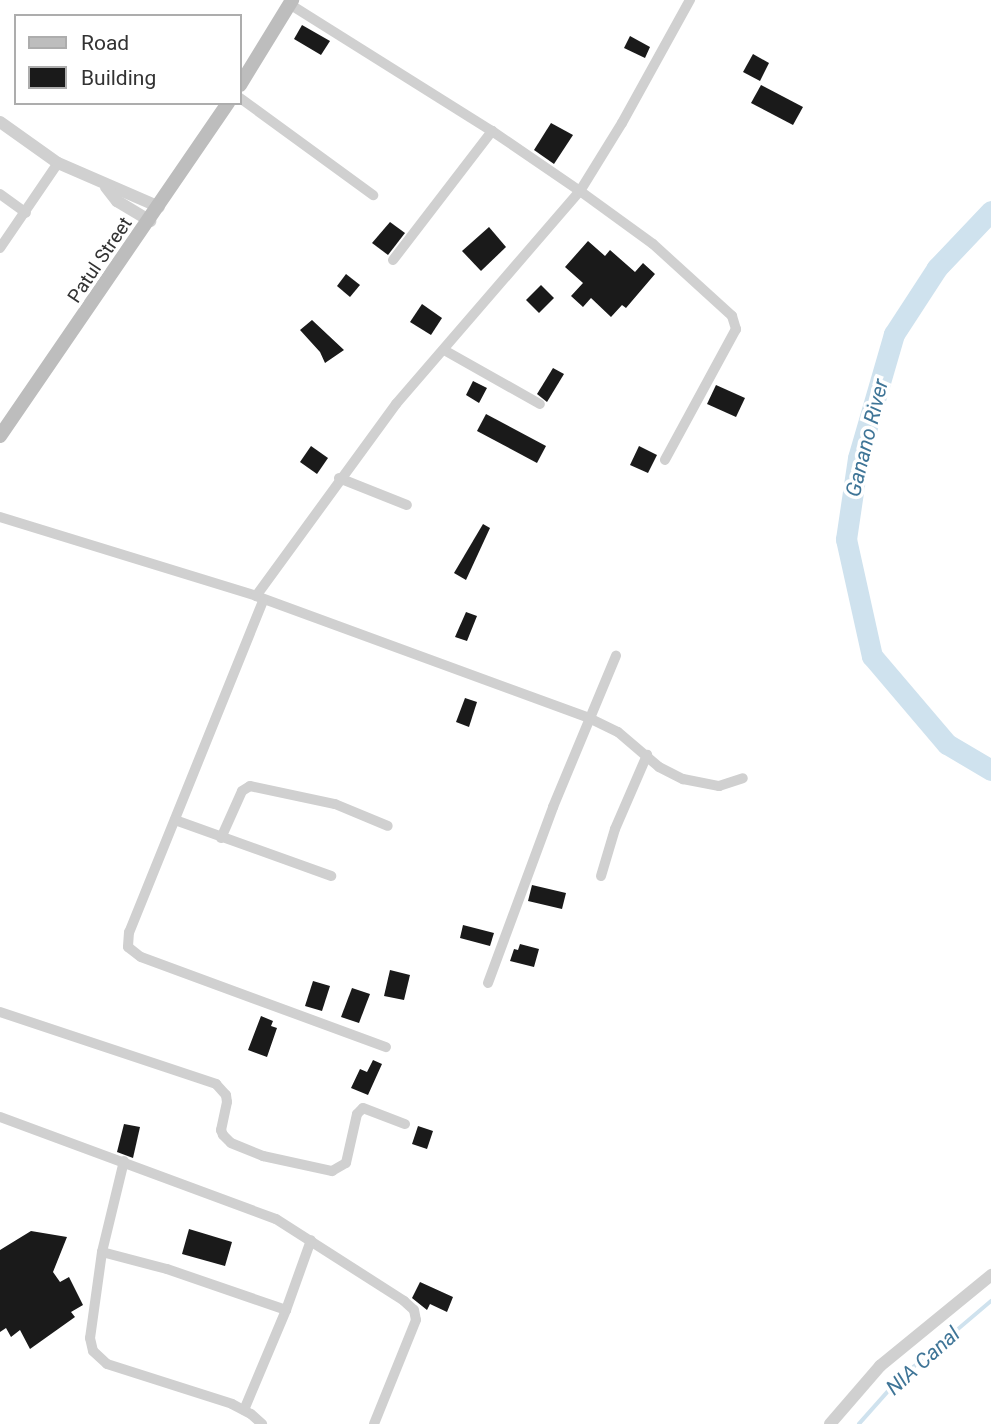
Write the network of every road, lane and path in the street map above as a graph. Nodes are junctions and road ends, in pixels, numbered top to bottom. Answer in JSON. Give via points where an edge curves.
{"nodes":[{"id":1,"x":690,"y":0,"type":"edge"},
{"id":2,"x":289,"y":2,"type":"edge"},
{"id":3,"x":242,"y":82,"type":"edge"},
{"id":4,"x":242,"y":99,"type":"edge"},
{"id":5,"x":227,"y":105,"type":"edge"},
{"id":6,"x":0,"y":122,"type":"edge"},
{"id":7,"x":492,"y":131,"type":"junction"},
{"id":8,"x":58,"y":163,"type":"junction"},
{"id":9,"x":106,"y":187,"type":"junction"},
{"id":10,"x":580,"y":191,"type":"junction"},
{"id":11,"x":0,"y":194,"type":"edge"},
{"id":12,"x":373,"y":195,"type":"dead end"},
{"id":13,"x":159,"y":207,"type":"junction"},
{"id":14,"x":26,"y":213,"type":"junction"},
{"id":15,"x":150,"y":220,"type":"junction"},
{"id":16,"x":0,"y":248,"type":"edge"},
{"id":17,"x":393,"y":260,"type":"dead end"},
{"id":18,"x":444,"y":350,"type":"junction"},
{"id":19,"x":540,"y":404,"type":"dead end"},
{"id":20,"x":0,"y":436,"type":"edge"},
{"id":21,"x":665,"y":460,"type":"dead end"},
{"id":22,"x":340,"y":478,"type":"junction"},
{"id":23,"x":407,"y":505,"type":"dead end"},
{"id":24,"x":0,"y":517,"type":"edge"},
{"id":25,"x":260,"y":599,"type":"junction"},
{"id":26,"x":615,"y":656,"type":"dead end"},
{"id":27,"x":589,"y":718,"type":"junction"},
{"id":28,"x":647,"y":755,"type":"junction"},
{"id":29,"x":743,"y":778,"type":"dead end"},
{"id":30,"x":175,"y":820,"type":"junction"},
{"id":31,"x":388,"y":825,"type":"dead end"},
{"id":32,"x":222,"y":838,"type":"junction"},
{"id":33,"x":331,"y":876,"type":"dead end"},
{"id":34,"x":601,"y":876,"type":"dead end"},
{"id":35,"x":488,"y":983,"type":"dead end"},
{"id":36,"x":0,"y":1012,"type":"edge"},
{"id":37,"x":386,"y":1047,"type":"dead end"},
{"id":38,"x":0,"y":1117,"type":"edge"},
{"id":39,"x":405,"y":1124,"type":"dead end"},
{"id":40,"x":124,"y":1161,"type":"junction"},
{"id":41,"x":311,"y":1240,"type":"junction"},
{"id":42,"x":102,"y":1252,"type":"junction"},
{"id":43,"x":991,"y":1275,"type":"edge"},
{"id":44,"x":286,"y":1310,"type":"junction"},
{"id":45,"x":244,"y":1410,"type":"junction"},
{"id":46,"x":262,"y":1424,"type":"edge"},
{"id":47,"x":374,"y":1424,"type":"edge"},
{"id":48,"x":830,"y":1424,"type":"edge"}],
"edges":[{"from":1,"to":10,"type":"street"},
{"from":2,"to":3,"type":"main road"},
{"from":2,"to":7,"type":"street"},
{"from":4,"to":12,"type":"street"},
{"from":5,"to":13,"type":"main road","name":"Patul Street"},
{"from":6,"to":8,"type":"street"},
{"from":7,"to":10,"type":"street"},
{"from":7,"to":17,"type":"street"},
{"from":8,"to":9,"type":"street"},
{"from":8,"to":14,"type":"street"},
{"from":9,"to":13,"type":"street","via":[[121,188]]},
{"from":9,"to":15,"type":"street","via":[[117,201]]},
{"from":10,"to":18,"type":"street"},
{"from":10,"to":21,"type":"street","via":[[653,244],[735,322],[736,329]]},
{"from":11,"to":14,"type":"street"},
{"from":13,"to":15,"type":"main road","name":"Patul Street"},
{"from":14,"to":16,"type":"street"},
{"from":15,"to":20,"type":"main road","name":"Patul Street"},
{"from":18,"to":19,"type":"street"},
{"from":18,"to":22,"type":"street"},
{"from":22,"to":23,"type":"street"},
{"from":22,"to":25,"type":"street"},
{"from":24,"to":25,"type":"street"},
{"from":25,"to":27,"type":"street"},
{"from":25,"to":30,"type":"street"},
{"from":26,"to":27,"type":"street"},
{"from":27,"to":28,"type":"street","via":[[618,732]]},
{"from":27,"to":35,"type":"street"},
{"from":28,"to":29,"type":"street","via":[[660,767],[701,783],[719,786]]},
{"from":28,"to":34,"type":"street","via":[[615,829]]},
{"from":30,"to":32,"type":"street"},
{"from":30,"to":37,"type":"street","via":[[129,932],[127,942],[132,951]]},
{"from":31,"to":32,"type":"street","via":[[335,804],[250,786],[242,792]]},
{"from":32,"to":33,"type":"street"},
{"from":36,"to":39,"type":"street","via":[[215,1084],[228,1102],[223,1135],[263,1156],[332,1171],[346,1163],[357,1114],[363,1108]]},
{"from":38,"to":40,"type":"street"},
{"from":40,"to":41,"type":"street","via":[[276,1219]]},
{"from":40,"to":42,"type":"street"},
{"from":41,"to":44,"type":"street"},
{"from":41,"to":47,"type":"street","via":[[399,1296],[415,1315]]},
{"from":42,"to":44,"type":"street"},
{"from":42,"to":45,"type":"street","via":[[90,1338],[99,1359]]},
{"from":43,"to":48,"type":"street","via":[[880,1366]]},
{"from":44,"to":45,"type":"street"},
{"from":45,"to":46,"type":"street"}]}
